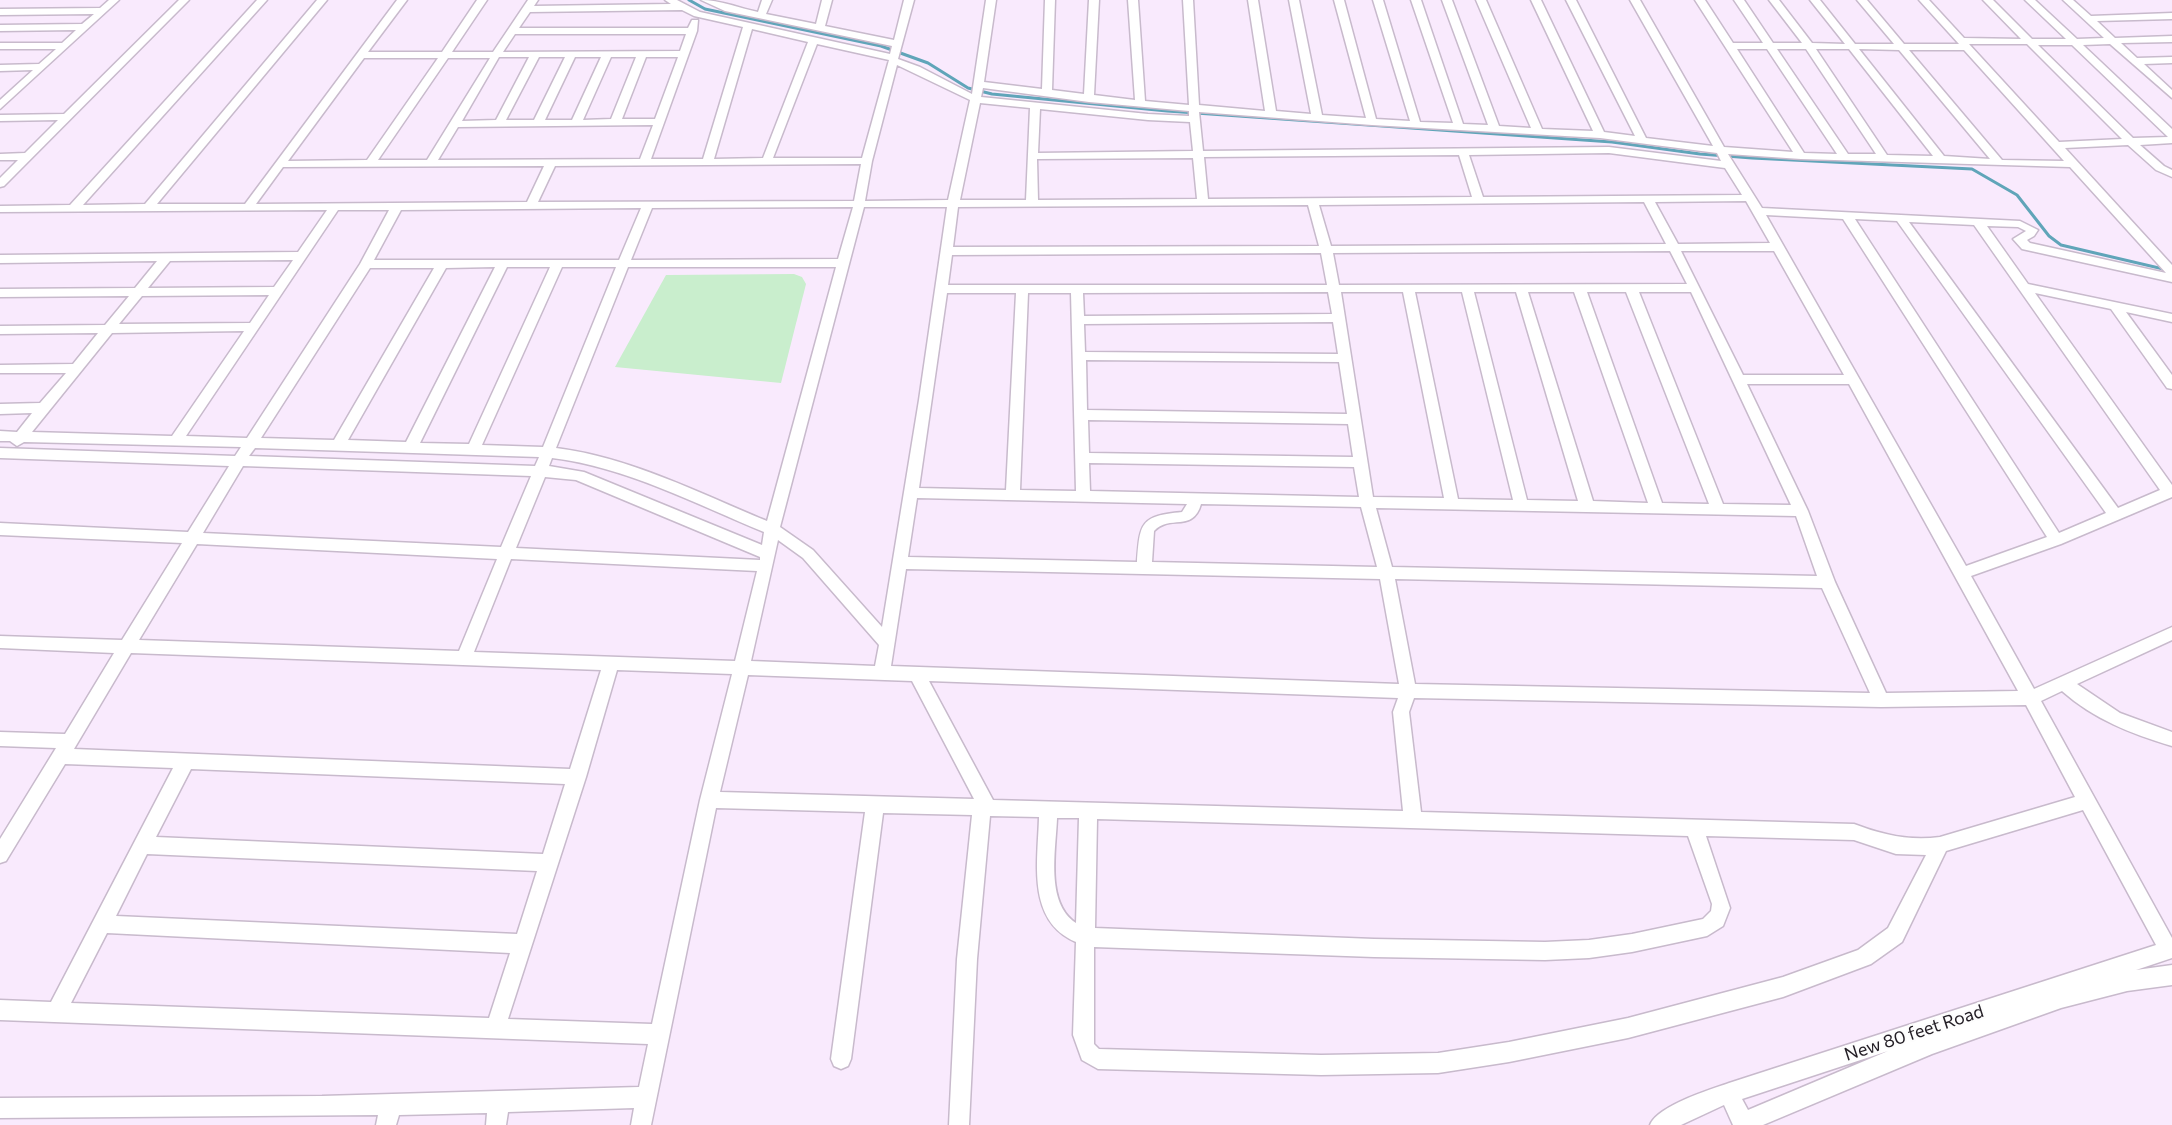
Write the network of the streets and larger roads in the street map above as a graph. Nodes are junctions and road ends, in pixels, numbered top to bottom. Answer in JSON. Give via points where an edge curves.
{"nodes":[{"id":1,"x":114,"y":0,"type":"edge"},
{"id":2,"x":184,"y":0,"type":"edge"},
{"id":3,"x":262,"y":0,"type":"edge"},
{"id":4,"x":322,"y":0,"type":"edge"},
{"id":5,"x":402,"y":0,"type":"edge"},
{"id":6,"x":482,"y":0,"type":"edge"},
{"id":7,"x":670,"y":0,"type":"edge"},
{"id":8,"x":706,"y":0,"type":"edge"},
{"id":9,"x":766,"y":0,"type":"edge"},
{"id":10,"x":827,"y":0,"type":"edge"},
{"id":11,"x":909,"y":0,"type":"edge"},
{"id":12,"x":992,"y":0,"type":"edge"},
{"id":13,"x":1050,"y":0,"type":"edge"},
{"id":14,"x":1094,"y":0,"type":"edge"},
{"id":15,"x":1133,"y":0,"type":"edge"},
{"id":16,"x":1188,"y":0,"type":"edge"},
{"id":17,"x":1253,"y":0,"type":"edge"},
{"id":18,"x":1294,"y":0,"type":"edge"},
{"id":19,"x":1339,"y":0,"type":"edge"},
{"id":20,"x":1378,"y":0,"type":"edge"},
{"id":21,"x":1416,"y":0,"type":"edge"},
{"id":22,"x":1447,"y":0,"type":"edge"},
{"id":23,"x":1481,"y":0,"type":"edge"},
{"id":24,"x":1536,"y":0,"type":"edge"},
{"id":25,"x":1571,"y":0,"type":"edge"},
{"id":26,"x":1635,"y":0,"type":"edge"},
{"id":27,"x":1700,"y":0,"type":"edge"},
{"id":28,"x":1739,"y":0,"type":"edge"},
{"id":29,"x":1774,"y":0,"type":"edge"},
{"id":30,"x":1815,"y":0,"type":"edge"},
{"id":31,"x":1862,"y":0,"type":"edge"},
{"id":32,"x":1924,"y":0,"type":"edge"},
{"id":33,"x":1988,"y":0,"type":"edge"},
{"id":34,"x":2030,"y":0,"type":"edge"},
{"id":35,"x":2067,"y":0,"type":"edge"},
{"id":36,"x":530,"y":4,"type":"edge"},
{"id":37,"x":727,"y":4,"type":"edge"},
{"id":38,"x":681,"y":7,"type":"junction"},
{"id":39,"x":103,"y":11,"type":"junction"},
{"id":40,"x":0,"y":12,"type":"edge"},
{"id":41,"x":698,"y":14,"type":"junction"},
{"id":42,"x":761,"y":16,"type":"junction"},
{"id":43,"x":2172,"y":16,"type":"edge"},
{"id":44,"x":2087,"y":19,"type":"junction"},
{"id":45,"x":748,"y":25,"type":"junction"},
{"id":46,"x":85,"y":27,"type":"junction"},
{"id":47,"x":820,"y":27,"type":"junction"},
{"id":48,"x":0,"y":28,"type":"edge"},
{"id":49,"x":512,"y":31,"type":"junction"},
{"id":50,"x":692,"y":31,"type":"junction"},
{"id":51,"x":814,"y":39,"type":"junction"},
{"id":52,"x":2172,"y":39,"type":"edge"},
{"id":53,"x":2112,"y":41,"type":"junction"},
{"id":54,"x":2030,"y":42,"type":"junction"},
{"id":55,"x":2074,"y":42,"type":"junction"},
{"id":56,"x":1964,"y":44,"type":"junction"},
{"id":57,"x":0,"y":46,"type":"edge"},
{"id":58,"x":65,"y":46,"type":"junction"},
{"id":59,"x":1730,"y":46,"type":"junction"},
{"id":60,"x":1770,"y":46,"type":"junction"},
{"id":61,"x":1809,"y":46,"type":"junction"},
{"id":62,"x":1851,"y":46,"type":"junction"},
{"id":63,"x":1902,"y":47,"type":"junction"},
{"id":64,"x":642,"y":54,"type":"junction"},
{"id":65,"x":682,"y":54,"type":"junction"},
{"id":66,"x":895,"y":54,"type":"junction"},
{"id":67,"x":361,"y":55,"type":"junction"},
{"id":68,"x":444,"y":55,"type":"junction"},
{"id":69,"x":496,"y":55,"type":"junction"},
{"id":70,"x":535,"y":55,"type":"junction"},
{"id":71,"x":571,"y":55,"type":"junction"},
{"id":72,"x":607,"y":55,"type":"junction"},
{"id":73,"x":2172,"y":60,"type":"edge"},
{"id":74,"x":2135,"y":61,"type":"junction"},
{"id":75,"x":0,"y":68,"type":"edge"},
{"id":76,"x":41,"y":68,"type":"junction"},
{"id":77,"x":2153,"y":78,"type":"junction"},
{"id":78,"x":2172,"y":78,"type":"edge"},
{"id":79,"x":978,"y":92,"type":"junction"},
{"id":80,"x":1047,"y":94,"type":"junction"},
{"id":81,"x":2172,"y":94,"type":"edge"},
{"id":82,"x":1089,"y":99,"type":"junction"},
{"id":83,"x":1140,"y":104,"type":"junction"},
{"id":84,"x":0,"y":106,"type":"edge"},
{"id":85,"x":1035,"y":106,"type":"junction"},
{"id":86,"x":1195,"y":114,"type":"junction"},
{"id":87,"x":1271,"y":115,"type":"junction"},
{"id":88,"x":67,"y":117,"type":"junction"},
{"id":89,"x":1317,"y":117,"type":"junction"},
{"id":90,"x":0,"y":118,"type":"edge"},
{"id":91,"x":659,"y":122,"type":"junction"},
{"id":92,"x":1372,"y":122,"type":"junction"},
{"id":93,"x":538,"y":123,"type":"junction"},
{"id":94,"x":576,"y":123,"type":"junction"},
{"id":95,"x":615,"y":123,"type":"junction"},
{"id":96,"x":454,"y":124,"type":"junction"},
{"id":97,"x":500,"y":124,"type":"junction"},
{"id":98,"x":1416,"y":124,"type":"junction"},
{"id":99,"x":1459,"y":127,"type":"junction"},
{"id":100,"x":1495,"y":129,"type":"junction"},
{"id":101,"x":1538,"y":131,"type":"junction"},
{"id":102,"x":1600,"y":135,"type":"junction"},
{"id":103,"x":2172,"y":135,"type":"edge"},
{"id":104,"x":1642,"y":140,"type":"junction"},
{"id":105,"x":2172,"y":140,"type":"edge"},
{"id":106,"x":2131,"y":142,"type":"junction"},
{"id":107,"x":2056,"y":145,"type":"junction"},
{"id":108,"x":1720,"y":150,"type":"junction"},
{"id":109,"x":1463,"y":152,"type":"junction"},
{"id":110,"x":1199,"y":154,"type":"junction"},
{"id":111,"x":28,"y":156,"type":"junction"},
{"id":112,"x":1032,"y":156,"type":"junction"},
{"id":113,"x":1801,"y":156,"type":"junction"},
{"id":114,"x":0,"y":157,"type":"edge"},
{"id":115,"x":1845,"y":157,"type":"junction"},
{"id":116,"x":1884,"y":158,"type":"junction"},
{"id":117,"x":1941,"y":159,"type":"junction"},
{"id":118,"x":645,"y":161,"type":"junction"},
{"id":119,"x":708,"y":161,"type":"junction"},
{"id":120,"x":767,"y":161,"type":"junction"},
{"id":121,"x":867,"y":161,"type":"junction"},
{"id":122,"x":551,"y":162,"type":"junction"},
{"id":123,"x":371,"y":163,"type":"junction"},
{"id":124,"x":431,"y":163,"type":"junction"},
{"id":125,"x":280,"y":164,"type":"junction"},
{"id":126,"x":1998,"y":164,"type":"junction"},
{"id":127,"x":2073,"y":164,"type":"junction"},
{"id":128,"x":1729,"y":165,"type":"junction"},
{"id":129,"x":2172,"y":174,"type":"edge"},
{"id":130,"x":0,"y":184,"type":"edge"},
{"id":131,"x":1750,"y":198,"type":"junction"},
{"id":132,"x":1648,"y":199,"type":"junction"},
{"id":133,"x":1479,"y":201,"type":"junction"},
{"id":134,"x":1203,"y":202,"type":"junction"},
{"id":135,"x":1313,"y":202,"type":"junction"},
{"id":136,"x":648,"y":204,"type":"junction"},
{"id":137,"x":1032,"y":204,"type":"junction"},
{"id":138,"x":531,"y":205,"type":"junction"},
{"id":139,"x":859,"y":205,"type":"junction"},
{"id":140,"x":953,"y":205,"type":"junction"},
{"id":141,"x":336,"y":206,"type":"junction"},
{"id":142,"x":397,"y":206,"type":"junction"},
{"id":143,"x":248,"y":207,"type":"junction"},
{"id":144,"x":74,"y":208,"type":"junction"},
{"id":145,"x":0,"y":209,"type":"edge"},
{"id":146,"x":147,"y":209,"type":"junction"},
{"id":147,"x":1758,"y":211,"type":"junction"},
{"id":148,"x":1846,"y":214,"type":"junction"},
{"id":149,"x":1900,"y":217,"type":"junction"},
{"id":150,"x":1978,"y":222,"type":"junction"},
{"id":151,"x":1672,"y":247,"type":"junction"},
{"id":152,"x":1778,"y":247,"type":"junction"},
{"id":153,"x":1326,"y":249,"type":"junction"},
{"id":154,"x":948,"y":251,"type":"junction"},
{"id":155,"x":300,"y":256,"type":"junction"},
{"id":156,"x":166,"y":258,"type":"junction"},
{"id":157,"x":0,"y":260,"type":"edge"},
{"id":158,"x":842,"y":263,"type":"junction"},
{"id":159,"x":366,"y":264,"type":"junction"},
{"id":160,"x":442,"y":264,"type":"junction"},
{"id":161,"x":503,"y":264,"type":"junction"},
{"id":162,"x":623,"y":264,"type":"junction"},
{"id":163,"x":557,"y":265,"type":"junction"},
{"id":164,"x":2171,"y":271,"type":"edge"},
{"id":165,"x":2024,"y":287,"type":"junction"},
{"id":166,"x":1579,"y":288,"type":"junction"},
{"id":167,"x":1631,"y":288,"type":"junction"},
{"id":168,"x":1695,"y":288,"type":"junction"},
{"id":169,"x":1408,"y":289,"type":"junction"},
{"id":170,"x":1467,"y":289,"type":"junction"},
{"id":171,"x":1521,"y":289,"type":"junction"},
{"id":172,"x":942,"y":290,"type":"junction"},
{"id":173,"x":1077,"y":290,"type":"junction"},
{"id":174,"x":1334,"y":290,"type":"junction"},
{"id":175,"x":278,"y":291,"type":"junction"},
{"id":176,"x":1022,"y":291,"type":"junction"},
{"id":177,"x":138,"y":292,"type":"junction"},
{"id":178,"x":0,"y":293,"type":"edge"},
{"id":179,"x":2115,"y":306,"type":"junction"},
{"id":180,"x":1338,"y":318,"type":"junction"},
{"id":181,"x":2172,"y":318,"type":"edge"},
{"id":182,"x":1078,"y":320,"type":"junction"},
{"id":183,"x":252,"y":327,"type":"junction"},
{"id":184,"x":107,"y":328,"type":"junction"},
{"id":185,"x":0,"y":330,"type":"edge"},
{"id":186,"x":1079,"y":356,"type":"junction"},
{"id":187,"x":1345,"y":358,"type":"junction"},
{"id":188,"x":76,"y":368,"type":"junction"},
{"id":189,"x":0,"y":369,"type":"edge"},
{"id":190,"x":1738,"y":379,"type":"junction"},
{"id":191,"x":1853,"y":380,"type":"junction"},
{"id":192,"x":2172,"y":385,"type":"edge"},
{"id":193,"x":42,"y":408,"type":"junction"},
{"id":194,"x":0,"y":409,"type":"edge"},
{"id":195,"x":1081,"y":415,"type":"junction"},
{"id":196,"x":1354,"y":419,"type":"junction"},
{"id":197,"x":0,"y":436,"type":"edge"},
{"id":198,"x":21,"y":437,"type":"junction"},
{"id":199,"x":177,"y":441,"type":"junction"},
{"id":200,"x":251,"y":443,"type":"junction"},
{"id":201,"x":338,"y":445,"type":"junction"},
{"id":202,"x":410,"y":448,"type":"junction"},
{"id":203,"x":473,"y":450,"type":"junction"},
{"id":204,"x":548,"y":452,"type":"junction"},
{"id":205,"x":4,"y":453,"type":"edge"},
{"id":206,"x":1083,"y":458,"type":"junction"},
{"id":207,"x":240,"y":460,"type":"junction"},
{"id":208,"x":1360,"y":462,"type":"junction"},
{"id":209,"x":540,"y":470,"type":"junction"},
{"id":210,"x":2170,"y":491,"type":"edge"},
{"id":211,"x":912,"y":493,"type":"junction"},
{"id":212,"x":1013,"y":494,"type":"junction"},
{"id":213,"x":1083,"y":496,"type":"junction"},
{"id":214,"x":1196,"y":499,"type":"junction"},
{"id":215,"x":1367,"y":503,"type":"junction"},
{"id":216,"x":1452,"y":504,"type":"junction"},
{"id":217,"x":1521,"y":505,"type":"junction"},
{"id":218,"x":1587,"y":507,"type":"junction"},
{"id":219,"x":1657,"y":508,"type":"junction"},
{"id":220,"x":1718,"y":509,"type":"junction"},
{"id":221,"x":1801,"y":511,"type":"junction"},
{"id":222,"x":2115,"y":514,"type":"junction"},
{"id":223,"x":0,"y":529,"type":"edge"},
{"id":224,"x":772,"y":529,"type":"junction"},
{"id":225,"x":192,"y":538,"type":"junction"},
{"id":226,"x":2056,"y":540,"type":"junction"},
{"id":227,"x":508,"y":552,"type":"junction"},
{"id":228,"x":767,"y":560,"type":"junction"},
{"id":229,"x":900,"y":563,"type":"junction"},
{"id":230,"x":1144,"y":567,"type":"junction"},
{"id":231,"x":1386,"y":572,"type":"junction"},
{"id":232,"x":1962,"y":573,"type":"junction"},
{"id":233,"x":1827,"y":582,"type":"junction"},
{"id":234,"x":2172,"y":633,"type":"edge"},
{"id":235,"x":0,"y":642,"type":"edge"},
{"id":236,"x":886,"y":644,"type":"junction"},
{"id":237,"x":128,"y":646,"type":"junction"},
{"id":238,"x":464,"y":658,"type":"junction"},
{"id":239,"x":611,"y":662,"type":"junction"},
{"id":240,"x":742,"y":668,"type":"junction"},
{"id":241,"x":882,"y":673,"type":"junction"},
{"id":242,"x":917,"y":674,"type":"junction"},
{"id":243,"x":2064,"y":683,"type":"junction"},
{"id":244,"x":1408,"y":691,"type":"junction"},
{"id":245,"x":2030,"y":698,"type":"junction"},
{"id":246,"x":1881,"y":700,"type":"junction"},
{"id":247,"x":0,"y":739,"type":"edge"},
{"id":248,"x":2172,"y":739,"type":"edge"},
{"id":249,"x":69,"y":741,"type":"junction"},
{"id":250,"x":59,"y":756,"type":"junction"},
{"id":251,"x":186,"y":761,"type":"junction"},
{"id":252,"x":578,"y":777,"type":"junction"},
{"id":253,"x":709,"y":800,"type":"junction"},
{"id":254,"x":2087,"y":801,"type":"junction"},
{"id":255,"x":875,"y":805,"type":"junction"},
{"id":256,"x":985,"y":808,"type":"junction"},
{"id":257,"x":1048,"y":809,"type":"junction"},
{"id":258,"x":1088,"y":811,"type":"junction"},
{"id":259,"x":1413,"y":820,"type":"junction"},
{"id":260,"x":1694,"y":828,"type":"junction"},
{"id":261,"x":143,"y":845,"type":"junction"},
{"id":262,"x":1940,"y":845,"type":"junction"},
{"id":263,"x":0,"y":855,"type":"edge"},
{"id":264,"x":548,"y":863,"type":"junction"},
{"id":265,"x":102,"y":924,"type":"junction"},
{"id":266,"x":1086,"y":937,"type":"junction"},
{"id":267,"x":523,"y":944,"type":"junction"},
{"id":268,"x":2170,"y":949,"type":"edge"},
{"id":269,"x":2172,"y":975,"type":"edge"},
{"id":270,"x":0,"y":1010,"type":"edge"},
{"id":271,"x":56,"y":1012,"type":"junction"},
{"id":272,"x":495,"y":1029,"type":"junction"},
{"id":273,"x":659,"y":1034,"type":"junction"},
{"id":274,"x":841,"y":1059,"type":"dead end"},
{"id":275,"x":1730,"y":1093,"type":"junction"},
{"id":276,"x":645,"y":1097,"type":"junction"},
{"id":277,"x":499,"y":1102,"type":"junction"},
{"id":278,"x":0,"y":1108,"type":"edge"},
{"id":279,"x":388,"y":1115,"type":"edge"},
{"id":280,"x":1744,"y":1124,"type":"edge"},
{"id":281,"x":496,"y":1125,"type":"edge"},
{"id":282,"x":641,"y":1125,"type":"edge"},
{"id":283,"x":959,"y":1125,"type":"edge"},
{"id":284,"x":1660,"y":1125,"type":"edge"}],
"edges":[{"from":1,"to":39,"type":"street"},
{"from":2,"to":88,"type":"street"},
{"from":3,"to":144,"type":"street"},
{"from":4,"to":146,"type":"street"},
{"from":5,"to":67,"type":"street"},
{"from":6,"to":68,"type":"street"},
{"from":7,"to":38,"type":"street"},
{"from":8,"to":37,"type":"street"},
{"from":9,"to":42,"type":"street"},
{"from":10,"to":47,"type":"street"},
{"from":11,"to":66,"type":"street"},
{"from":12,"to":79,"type":"street"},
{"from":13,"to":80,"type":"street"},
{"from":14,"to":82,"type":"street"},
{"from":15,"to":83,"type":"street"},
{"from":16,"to":86,"type":"street"},
{"from":17,"to":87,"type":"street"},
{"from":18,"to":89,"type":"street"},
{"from":19,"to":92,"type":"street"},
{"from":20,"to":98,"type":"street"},
{"from":21,"to":99,"type":"street"},
{"from":22,"to":100,"type":"street"},
{"from":23,"to":101,"type":"street"},
{"from":24,"to":102,"type":"street"},
{"from":25,"to":104,"type":"street"},
{"from":26,"to":108,"type":"street"},
{"from":27,"to":59,"type":"street"},
{"from":28,"to":60,"type":"street"},
{"from":29,"to":61,"type":"street"},
{"from":30,"to":62,"type":"street"},
{"from":31,"to":63,"type":"street"},
{"from":32,"to":56,"type":"street"},
{"from":33,"to":54,"type":"street"},
{"from":34,"to":55,"type":"street"},
{"from":35,"to":44,"type":"street"},
{"from":36,"to":38,"type":"street"},
{"from":36,"to":49,"type":"street"},
{"from":37,"to":42,"type":"street"},
{"from":38,"to":41,"type":"street"},
{"from":39,"to":40,"type":"street"},
{"from":39,"to":46,"type":"street"},
{"from":41,"to":45,"type":"street"},
{"from":41,"to":50,"type":"street"},
{"from":42,"to":47,"type":"street"},
{"from":43,"to":44,"type":"street"},
{"from":44,"to":53,"type":"street"},
{"from":45,"to":51,"type":"street"},
{"from":45,"to":119,"type":"street"},
{"from":46,"to":48,"type":"street"},
{"from":46,"to":58,"type":"street"},
{"from":47,"to":66,"type":"street"},
{"from":49,"to":50,"type":"street"},
{"from":49,"to":69,"type":"street"},
{"from":50,"to":65,"type":"street"},
{"from":51,"to":66,"type":"street"},
{"from":51,"to":120,"type":"street"},
{"from":52,"to":53,"type":"street"},
{"from":53,"to":55,"type":"street"},
{"from":53,"to":74,"type":"street"},
{"from":54,"to":55,"type":"street"},
{"from":54,"to":56,"type":"street"},
{"from":54,"to":106,"type":"street"},
{"from":55,"to":103,"type":"street"},
{"from":56,"to":63,"type":"street"},
{"from":56,"to":107,"type":"street"},
{"from":57,"to":58,"type":"street"},
{"from":58,"to":76,"type":"street"},
{"from":59,"to":60,"type":"street"},
{"from":59,"to":113,"type":"street"},
{"from":60,"to":61,"type":"street"},
{"from":60,"to":115,"type":"street"},
{"from":61,"to":62,"type":"street"},
{"from":61,"to":116,"type":"street"},
{"from":62,"to":63,"type":"street"},
{"from":62,"to":117,"type":"street"},
{"from":63,"to":126,"type":"street"},
{"from":64,"to":65,"type":"street"},
{"from":64,"to":72,"type":"street"},
{"from":64,"to":95,"type":"street"},
{"from":65,"to":91,"type":"street"},
{"from":66,"to":79,"type":"street","via":[[953,90]]},
{"from":66,"to":121,"type":"street"},
{"from":67,"to":68,"type":"street"},
{"from":67,"to":125,"type":"street"},
{"from":68,"to":69,"type":"street"},
{"from":68,"to":123,"type":"street"},
{"from":69,"to":70,"type":"street"},
{"from":69,"to":96,"type":"street"},
{"from":70,"to":71,"type":"street"},
{"from":70,"to":97,"type":"street"},
{"from":71,"to":72,"type":"street"},
{"from":71,"to":93,"type":"street"},
{"from":72,"to":94,"type":"street"},
{"from":73,"to":74,"type":"street"},
{"from":74,"to":77,"type":"street"},
{"from":75,"to":76,"type":"street"},
{"from":76,"to":84,"type":"street"},
{"from":77,"to":78,"type":"street"},
{"from":77,"to":81,"type":"street"},
{"from":79,"to":80,"type":"street"},
{"from":79,"to":85,"type":"street"},
{"from":79,"to":140,"type":"street"},
{"from":80,"to":82,"type":"street"},
{"from":82,"to":83,"type":"street"},
{"from":83,"to":86,"type":"street"},
{"from":85,"to":86,"type":"street","via":[[1148,117]]},
{"from":85,"to":112,"type":"street"},
{"from":86,"to":87,"type":"street"},
{"from":86,"to":110,"type":"street"},
{"from":87,"to":89,"type":"street"},
{"from":88,"to":90,"type":"street"},
{"from":88,"to":111,"type":"street"},
{"from":89,"to":92,"type":"street"},
{"from":91,"to":95,"type":"street"},
{"from":91,"to":118,"type":"street"},
{"from":92,"to":98,"type":"street"},
{"from":93,"to":94,"type":"street"},
{"from":93,"to":97,"type":"street"},
{"from":94,"to":95,"type":"street"},
{"from":96,"to":97,"type":"street"},
{"from":96,"to":124,"type":"street"},
{"from":98,"to":99,"type":"street"},
{"from":99,"to":100,"type":"street"},
{"from":100,"to":101,"type":"street"},
{"from":101,"to":102,"type":"street"},
{"from":102,"to":104,"type":"street"},
{"from":104,"to":108,"type":"street"},
{"from":105,"to":106,"type":"street"},
{"from":106,"to":107,"type":"street"},
{"from":106,"to":129,"type":"street"},
{"from":107,"to":127,"type":"street"},
{"from":108,"to":113,"type":"street"},
{"from":108,"to":128,"type":"street"},
{"from":109,"to":110,"type":"street"},
{"from":109,"to":128,"type":"street","via":[[1609,150]]},
{"from":109,"to":133,"type":"street"},
{"from":110,"to":112,"type":"street"},
{"from":110,"to":134,"type":"street"},
{"from":111,"to":114,"type":"street"},
{"from":111,"to":130,"type":"street"},
{"from":112,"to":137,"type":"street"},
{"from":113,"to":115,"type":"street"},
{"from":115,"to":116,"type":"street"},
{"from":116,"to":117,"type":"street"},
{"from":117,"to":126,"type":"street"},
{"from":118,"to":119,"type":"street"},
{"from":118,"to":122,"type":"street"},
{"from":119,"to":120,"type":"street"},
{"from":120,"to":121,"type":"street"},
{"from":121,"to":139,"type":"street"},
{"from":122,"to":124,"type":"street"},
{"from":122,"to":138,"type":"street"},
{"from":123,"to":124,"type":"street"},
{"from":123,"to":125,"type":"street"},
{"from":125,"to":143,"type":"street"},
{"from":126,"to":127,"type":"street"},
{"from":127,"to":164,"type":"street"},
{"from":128,"to":131,"type":"street"},
{"from":131,"to":132,"type":"street"},
{"from":131,"to":147,"type":"street"},
{"from":132,"to":133,"type":"street"},
{"from":132,"to":151,"type":"street"},
{"from":133,"to":135,"type":"street"},
{"from":134,"to":135,"type":"street"},
{"from":134,"to":137,"type":"street"},
{"from":135,"to":153,"type":"street"},
{"from":136,"to":138,"type":"street"},
{"from":136,"to":139,"type":"street"},
{"from":136,"to":162,"type":"street"},
{"from":137,"to":140,"type":"street"},
{"from":138,"to":142,"type":"street"},
{"from":139,"to":140,"type":"street"},
{"from":139,"to":158,"type":"street"},
{"from":140,"to":154,"type":"street"},
{"from":141,"to":142,"type":"street"},
{"from":141,"to":143,"type":"street"},
{"from":141,"to":155,"type":"street"},
{"from":142,"to":159,"type":"street"},
{"from":143,"to":146,"type":"street"},
{"from":144,"to":145,"type":"street"},
{"from":144,"to":146,"type":"street"},
{"from":147,"to":148,"type":"street"},
{"from":147,"to":152,"type":"street"},
{"from":148,"to":149,"type":"street"},
{"from":148,"to":226,"type":"street"},
{"from":149,"to":150,"type":"street"},
{"from":149,"to":222,"type":"street"},
{"from":150,"to":164,"type":"street","via":[[2020,224],[2032,230],[2019,239],[2026,246]]},
{"from":150,"to":165,"type":"street"},
{"from":151,"to":152,"type":"street"},
{"from":151,"to":153,"type":"street"},
{"from":151,"to":168,"type":"street"},
{"from":152,"to":191,"type":"street"},
{"from":153,"to":154,"type":"street"},
{"from":153,"to":174,"type":"street"},
{"from":154,"to":172,"type":"street"},
{"from":155,"to":156,"type":"street"},
{"from":155,"to":175,"type":"street"},
{"from":156,"to":157,"type":"street"},
{"from":156,"to":177,"type":"street"},
{"from":158,"to":162,"type":"street"},
{"from":158,"to":224,"type":"street"},
{"from":159,"to":160,"type":"street"},
{"from":159,"to":200,"type":"street"},
{"from":160,"to":161,"type":"street"},
{"from":160,"to":201,"type":"street"},
{"from":161,"to":163,"type":"street"},
{"from":161,"to":202,"type":"street"},
{"from":162,"to":163,"type":"street"},
{"from":162,"to":204,"type":"street"},
{"from":163,"to":203,"type":"street"},
{"from":165,"to":179,"type":"street"},
{"from":165,"to":210,"type":"street"},
{"from":166,"to":167,"type":"street"},
{"from":166,"to":171,"type":"street"},
{"from":166,"to":219,"type":"street"},
{"from":167,"to":168,"type":"street"},
{"from":167,"to":220,"type":"street"},
{"from":168,"to":190,"type":"street"},
{"from":169,"to":170,"type":"street"},
{"from":169,"to":174,"type":"street"},
{"from":169,"to":216,"type":"street"},
{"from":170,"to":171,"type":"street"},
{"from":170,"to":217,"type":"street"},
{"from":171,"to":218,"type":"street"},
{"from":172,"to":176,"type":"street"},
{"from":172,"to":211,"type":"street"},
{"from":173,"to":174,"type":"street"},
{"from":173,"to":176,"type":"street"},
{"from":173,"to":182,"type":"street"},
{"from":174,"to":180,"type":"street"},
{"from":175,"to":177,"type":"street"},
{"from":175,"to":183,"type":"street"},
{"from":176,"to":212,"type":"street"},
{"from":177,"to":178,"type":"street"},
{"from":177,"to":184,"type":"street"},
{"from":179,"to":181,"type":"street"},
{"from":179,"to":192,"type":"street"},
{"from":180,"to":182,"type":"street"},
{"from":180,"to":187,"type":"street"},
{"from":182,"to":186,"type":"street"},
{"from":183,"to":184,"type":"street"},
{"from":183,"to":199,"type":"street"},
{"from":184,"to":185,"type":"street"},
{"from":184,"to":188,"type":"street"},
{"from":186,"to":187,"type":"street"},
{"from":186,"to":195,"type":"street"},
{"from":187,"to":196,"type":"street"},
{"from":188,"to":189,"type":"street"},
{"from":188,"to":193,"type":"street"},
{"from":190,"to":191,"type":"street"},
{"from":190,"to":221,"type":"street"},
{"from":191,"to":232,"type":"street"},
{"from":193,"to":194,"type":"street"},
{"from":193,"to":198,"type":"street"},
{"from":195,"to":196,"type":"street"},
{"from":195,"to":206,"type":"street"},
{"from":196,"to":208,"type":"street"},
{"from":197,"to":198,"type":"street"},
{"from":198,"to":199,"type":"street"},
{"from":198,"to":205,"type":"street"},
{"from":199,"to":200,"type":"street"},
{"from":200,"to":201,"type":"street"},
{"from":200,"to":207,"type":"street"},
{"from":201,"to":202,"type":"street"},
{"from":202,"to":203,"type":"street"},
{"from":203,"to":204,"type":"street"},
{"from":204,"to":209,"type":"street"},
{"from":204,"to":224,"type":"street","via":[[588,457],[632,472]]},
{"from":205,"to":207,"type":"street"},
{"from":206,"to":208,"type":"street"},
{"from":206,"to":213,"type":"street"},
{"from":207,"to":209,"type":"street"},
{"from":207,"to":225,"type":"street"},
{"from":208,"to":215,"type":"street"},
{"from":209,"to":227,"type":"street"},
{"from":209,"to":228,"type":"street","via":[[579,476]]},
{"from":210,"to":222,"type":"street"},
{"from":211,"to":212,"type":"street"},
{"from":211,"to":229,"type":"street"},
{"from":212,"to":213,"type":"street"},
{"from":213,"to":214,"type":"street"},
{"from":214,"to":215,"type":"street"},
{"from":214,"to":230,"type":"street","via":[[1188,515],[1160,519],[1150,525]]},
{"from":215,"to":216,"type":"street"},
{"from":215,"to":231,"type":"street"},
{"from":216,"to":217,"type":"street"},
{"from":217,"to":218,"type":"street"},
{"from":218,"to":219,"type":"street"},
{"from":219,"to":220,"type":"street"},
{"from":220,"to":221,"type":"street"},
{"from":221,"to":233,"type":"street"},
{"from":222,"to":226,"type":"street"},
{"from":223,"to":225,"type":"street"},
{"from":224,"to":228,"type":"street"},
{"from":224,"to":236,"type":"street","via":[[808,554]]},
{"from":225,"to":227,"type":"street"},
{"from":225,"to":237,"type":"street"},
{"from":226,"to":232,"type":"street"},
{"from":227,"to":228,"type":"street"},
{"from":227,"to":238,"type":"street"},
{"from":228,"to":240,"type":"street"},
{"from":229,"to":230,"type":"street"},
{"from":229,"to":236,"type":"street"},
{"from":230,"to":231,"type":"street"},
{"from":231,"to":233,"type":"street"},
{"from":231,"to":244,"type":"street"},
{"from":232,"to":245,"type":"street"},
{"from":233,"to":246,"type":"street"},
{"from":234,"to":243,"type":"street"},
{"from":235,"to":237,"type":"street"},
{"from":236,"to":241,"type":"street"},
{"from":237,"to":238,"type":"street"},
{"from":237,"to":249,"type":"street"},
{"from":238,"to":239,"type":"street"},
{"from":239,"to":240,"type":"street"},
{"from":239,"to":252,"type":"street"},
{"from":240,"to":241,"type":"street"},
{"from":240,"to":253,"type":"street"},
{"from":241,"to":242,"type":"street"},
{"from":242,"to":244,"type":"street"},
{"from":242,"to":256,"type":"street"},
{"from":243,"to":245,"type":"street"},
{"from":243,"to":248,"type":"street","via":[[2109,717]]},
{"from":244,"to":246,"type":"street"},
{"from":244,"to":259,"type":"street","via":[[1401,712]]},
{"from":245,"to":246,"type":"street"},
{"from":245,"to":254,"type":"street"},
{"from":247,"to":249,"type":"street"},
{"from":249,"to":250,"type":"street"},
{"from":250,"to":251,"type":"street"},
{"from":250,"to":263,"type":"street"},
{"from":251,"to":252,"type":"street"},
{"from":251,"to":261,"type":"street"},
{"from":252,"to":264,"type":"street"},
{"from":253,"to":255,"type":"street"},
{"from":253,"to":273,"type":"street"},
{"from":254,"to":262,"type":"street"},
{"from":254,"to":268,"type":"street"},
{"from":255,"to":256,"type":"street"},
{"from":255,"to":274,"type":"street"},
{"from":256,"to":257,"type":"street"},
{"from":256,"to":283,"type":"street","via":[[967,959]]},
{"from":257,"to":258,"type":"street"},
{"from":257,"to":266,"type":"street","via":[[1051,905],[1067,929]]},
{"from":258,"to":259,"type":"street"},
{"from":258,"to":266,"type":"street"},
{"from":259,"to":260,"type":"street"},
{"from":260,"to":262,"type":"street","via":[[1854,832],[1900,847]]},
{"from":260,"to":266,"type":"street","via":[[1722,912],[1707,927],[1662,938],[1545,951]]},
{"from":261,"to":264,"type":"street"},
{"from":261,"to":265,"type":"street"},
{"from":262,"to":266,"type":"street","via":[[1895,936],[1864,957],[1784,987],[1628,1028],[1438,1063],[1321,1065],[1092,1057],[1083,1035]]},
{"from":264,"to":267,"type":"street"},
{"from":265,"to":267,"type":"street"},
{"from":265,"to":271,"type":"street"},
{"from":267,"to":272,"type":"street"},
{"from":268,"to":275,"type":"street","name":"New 80 feet Road"},
{"from":269,"to":280,"type":"street","via":[[2146,977],[2051,1000],[1930,1043]]},
{"from":270,"to":271,"type":"street"},
{"from":271,"to":272,"type":"street"},
{"from":272,"to":273,"type":"street"},
{"from":273,"to":276,"type":"street"},
{"from":275,"to":280,"type":"street"},
{"from":275,"to":284,"type":"street","name":"New 80 feet Road"},
{"from":276,"to":277,"type":"street"},
{"from":276,"to":282,"type":"street"},
{"from":277,"to":279,"type":"street"},
{"from":277,"to":281,"type":"street"},
{"from":278,"to":279,"type":"street"}]}
